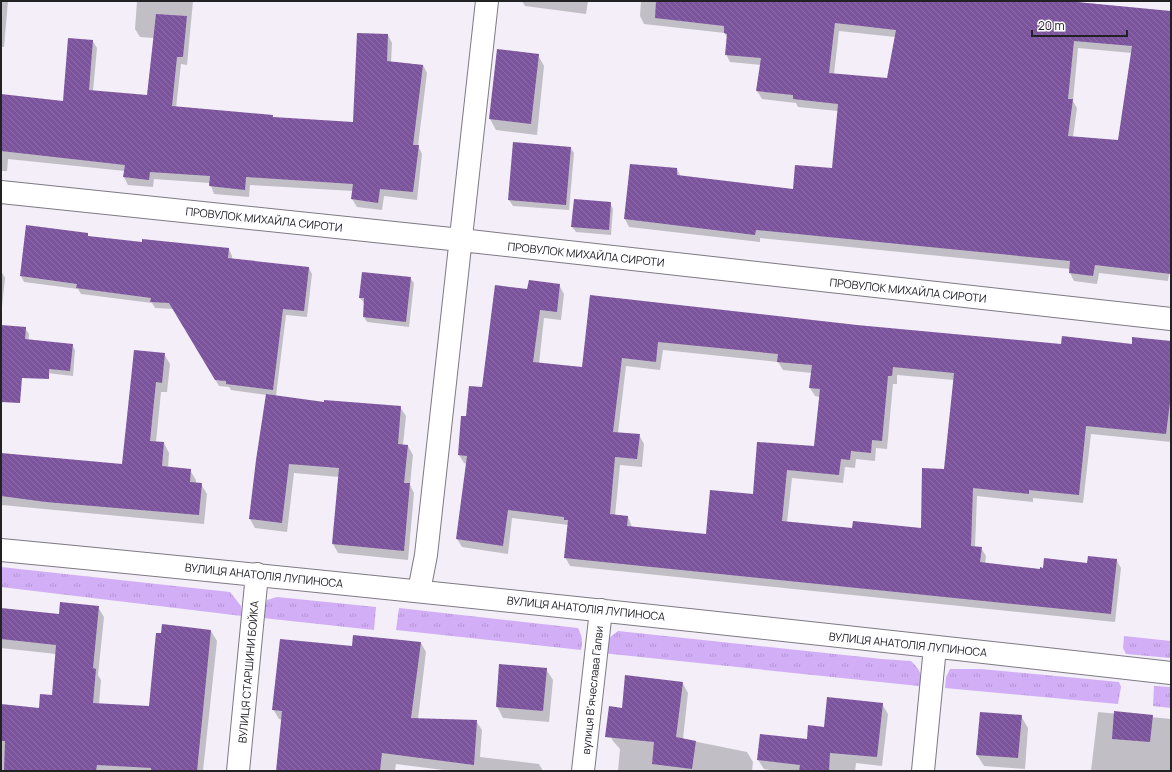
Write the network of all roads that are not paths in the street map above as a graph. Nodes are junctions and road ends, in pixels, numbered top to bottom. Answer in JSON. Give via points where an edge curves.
{"nodes":[{"id":1,"x":487,"y":1,"type":"edge"},
{"id":2,"x":1,"y":192,"type":"edge"},
{"id":3,"x":461,"y":240,"type":"junction"},
{"id":4,"x":1171,"y":319,"type":"edge"},
{"id":5,"x":1,"y":550,"type":"edge"},
{"id":6,"x":257,"y":574,"type":"junction"},
{"id":7,"x":419,"y":591,"type":"junction"},
{"id":8,"x":601,"y":610,"type":"junction"},
{"id":9,"x":935,"y":647,"type":"junction"},
{"id":10,"x":1171,"y":673,"type":"edge"},
{"id":11,"x":238,"y":771,"type":"edge"},
{"id":12,"x":583,"y":771,"type":"edge"},
{"id":13,"x":923,"y":771,"type":"edge"}],
"edges":[{"from":1,"to":3,"type":"street"},
{"from":2,"to":3,"type":"street","name":"ПРОВУЛОК МИХАЙЛА СИРОТИ"},
{"from":3,"to":4,"type":"street","name":"ПРОВУЛОК МИХАЙЛА СИРОТИ"},
{"from":3,"to":7,"type":"street","via":[[426,555]]},
{"from":5,"to":6,"type":"street","name":"ВУЛИЦЯ АНАТОЛІЯ ЛУПИНОСА"},
{"from":6,"to":7,"type":"street","name":"ВУЛИЦЯ АНАТОЛІЯ ЛУПИНОСА"},
{"from":6,"to":11,"type":"street","name":"ВУЛИЦЯ СТАРШИНИ БОЙКА"},
{"from":7,"to":8,"type":"street","name":"ВУЛИЦЯ АНАТОЛІЯ ЛУПИНОСА"},
{"from":8,"to":9,"type":"street","name":"ВУЛИЦЯ АНАТОЛІЯ ЛУПИНОСА"},
{"from":8,"to":12,"type":"street","name":"вулиця Вʼячеслава Галви"},
{"from":9,"to":10,"type":"street","name":"ВУЛИЦЯ АНАТОЛІЯ ЛУПИНОСА"},
{"from":9,"to":13,"type":"street"}]}
